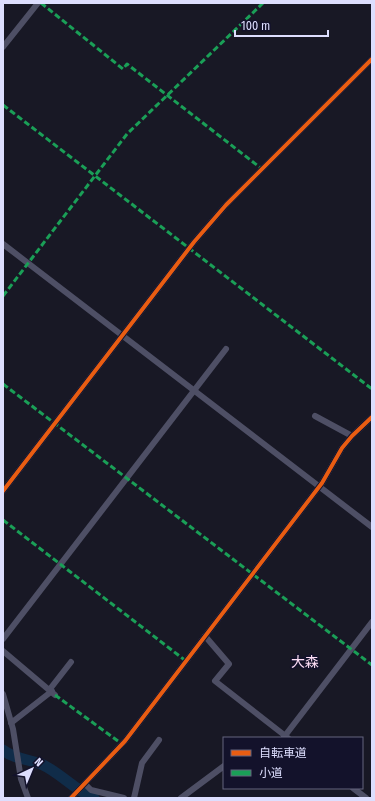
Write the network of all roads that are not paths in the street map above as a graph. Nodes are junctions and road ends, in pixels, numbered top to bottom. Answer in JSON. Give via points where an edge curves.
{"nodes":[{"id":1,"x":38,"y":3,"type":"edge"},
{"id":2,"x":3,"y":48,"type":"edge"},
{"id":3,"x":372,"y":59,"type":"edge"},
{"id":4,"x":3,"y":244,"type":"edge"},
{"id":5,"x":122,"y":334,"type":"junction"},
{"id":6,"x":226,"y":349,"type":"dead end"},
{"id":7,"x":194,"y":390,"type":"junction"},
{"id":8,"x":315,"y":416,"type":"dead end"},
{"id":9,"x":372,"y":417,"type":"edge"},
{"id":10,"x":352,"y":436,"type":"junction"},
{"id":11,"x":319,"y":486,"type":"junction"},
{"id":12,"x":3,"y":491,"type":"edge"},
{"id":13,"x":372,"y":527,"type":"edge"},
{"id":14,"x":372,"y":622,"type":"edge"},
{"id":15,"x":205,"y":636,"type":"junction"},
{"id":16,"x":3,"y":639,"type":"edge"},
{"id":17,"x":3,"y":652,"type":"edge"},
{"id":18,"x":71,"y":662,"type":"dead end"},
{"id":19,"x":53,"y":692,"type":"junction"},
{"id":20,"x":3,"y":694,"type":"edge"},
{"id":21,"x":11,"y":723,"type":"junction"},
{"id":22,"x":286,"y":737,"type":"edge"},
{"id":23,"x":159,"y":740,"type":"dead end"},
{"id":24,"x":223,"y":767,"type":"edge"},
{"id":25,"x":83,"y":786,"type":"junction"},
{"id":26,"x":354,"y":789,"type":"edge"},
{"id":27,"x":73,"y":796,"type":"edge"},
{"id":28,"x":28,"y":798,"type":"edge"},
{"id":29,"x":124,"y":798,"type":"edge"},
{"id":30,"x":134,"y":798,"type":"edge"},
{"id":31,"x":181,"y":798,"type":"edge"},
{"id":32,"x":366,"y":798,"type":"edge"}],
"edges":[{"from":1,"to":2,"type":"street"},
{"from":3,"to":5,"type":"street","via":[[226,205]]},
{"from":4,"to":5,"type":"street"},
{"from":5,"to":7,"type":"street"},
{"from":5,"to":12,"type":"street"},
{"from":6,"to":7,"type":"street"},
{"from":7,"to":11,"type":"street"},
{"from":7,"to":16,"type":"street"},
{"from":8,"to":10,"type":"street"},
{"from":9,"to":10,"type":"street"},
{"from":10,"to":11,"type":"street"},
{"from":11,"to":13,"type":"street"},
{"from":11,"to":15,"type":"street"},
{"from":14,"to":22,"type":"street"},
{"from":15,"to":22,"type":"street","via":[[229,664],[215,681]]},
{"from":15,"to":25,"type":"street","via":[[125,741]]},
{"from":17,"to":19,"type":"street"},
{"from":18,"to":19,"type":"street"},
{"from":19,"to":21,"type":"street"},
{"from":20,"to":21,"type":"street"},
{"from":21,"to":28,"type":"street","via":[[18,763]]},
{"from":23,"to":30,"type":"street","via":[[142,763]]},
{"from":24,"to":31,"type":"street"},
{"from":25,"to":27,"type":"street"},
{"from":25,"to":29,"type":"street"},
{"from":26,"to":32,"type":"street"}]}
